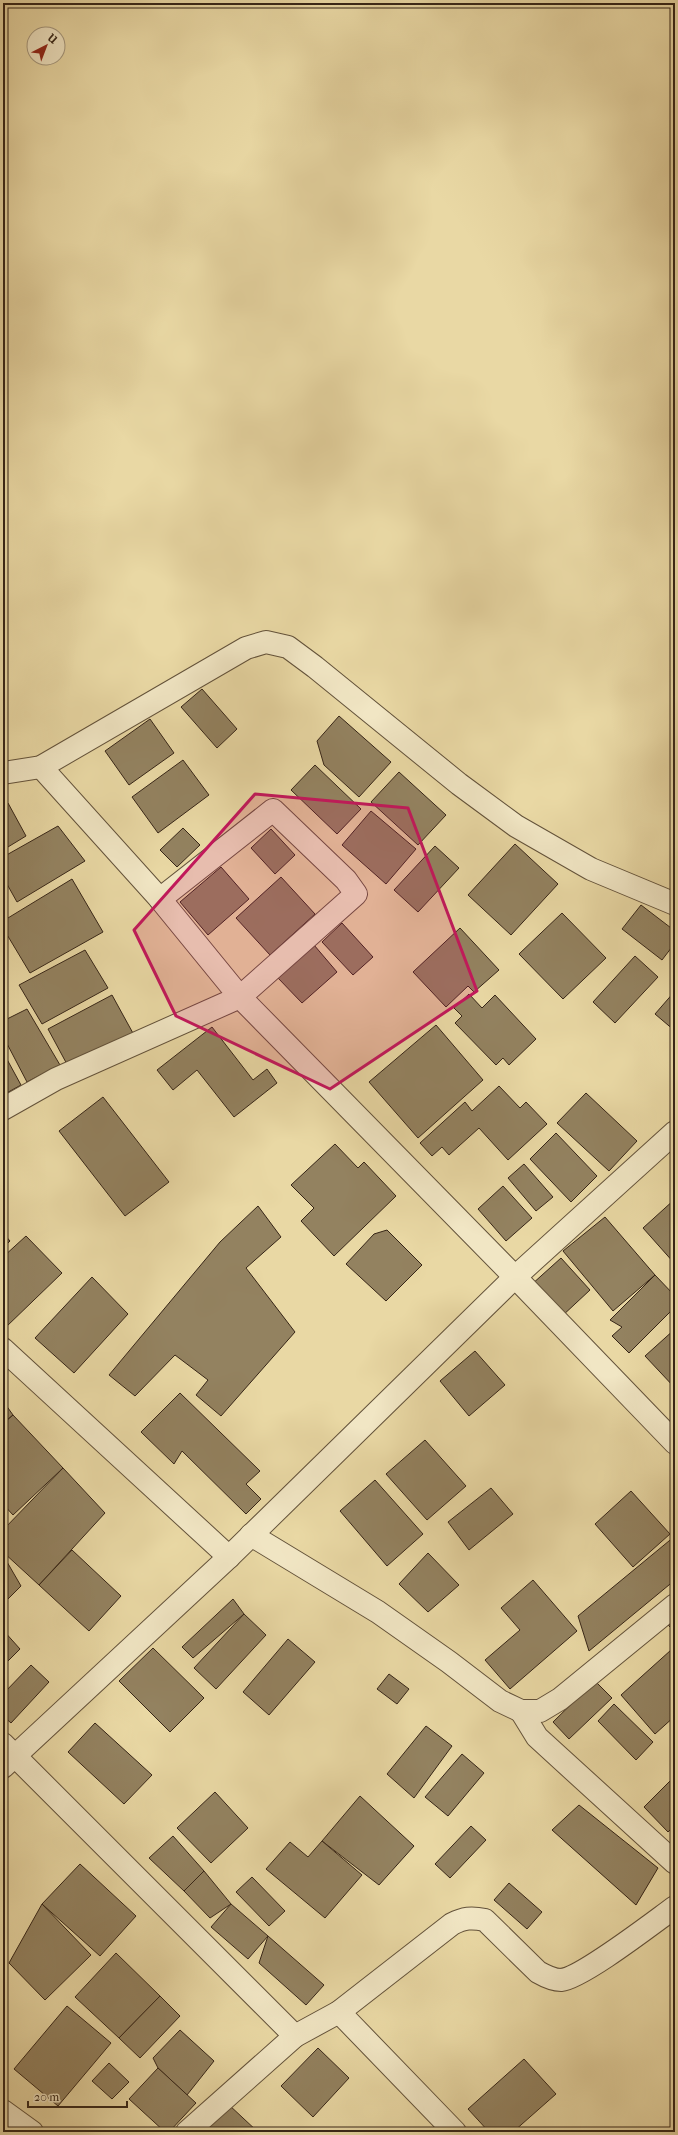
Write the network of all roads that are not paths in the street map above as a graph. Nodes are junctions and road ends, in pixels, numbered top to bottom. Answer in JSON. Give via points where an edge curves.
{"nodes":[{"id":1,"x":41,"y":768,"type":"junction"},
{"id":2,"x":3,"y":772,"type":"edge"},
{"id":3,"x":160,"y":899,"type":"junction"},
{"id":4,"x":675,"y":904,"type":"edge"},
{"id":5,"x":240,"y":997,"type":"junction"},
{"id":6,"x":3,"y":1109,"type":"edge"},
{"id":7,"x":675,"y":1132,"type":"edge"},
{"id":8,"x":515,"y":1277,"type":"junction"},
{"id":9,"x":3,"y":1349,"type":"edge"},
{"id":10,"x":675,"y":1443,"type":"edge"},
{"id":11,"x":251,"y":1535,"type":"junction"},
{"id":12,"x":229,"y":1557,"type":"junction"},
{"id":13,"x":675,"y":1605,"type":"edge"},
{"id":14,"x":521,"y":1711,"type":"junction"},
{"id":15,"x":7,"y":1756,"type":"edge"},
{"id":16,"x":675,"y":1863,"type":"edge"},
{"id":17,"x":675,"y":1907,"type":"edge"},
{"id":18,"x":339,"y":2012,"type":"junction"},
{"id":19,"x":295,"y":2036,"type":"junction"},
{"id":20,"x":3,"y":2111,"type":"edge"},
{"id":21,"x":32,"y":2132,"type":"edge"},
{"id":22,"x":187,"y":2132,"type":"edge"},
{"id":23,"x":455,"y":2132,"type":"edge"}],
"edges":[{"from":1,"to":2,"type":"street"},
{"from":1,"to":3,"type":"street"},
{"from":1,"to":4,"type":"street","via":[[246,648],[266,642],[288,647],[315,666],[404,741],[516,826],[591,869]]},
{"from":3,"to":5,"type":"street"},
{"from":3,"to":5,"type":"street","via":[[273,810],[346,880],[356,894]]},
{"from":5,"to":6,"type":"street","via":[[56,1079]]},
{"from":5,"to":8,"type":"street"},
{"from":7,"to":8,"type":"street"},
{"from":8,"to":10,"type":"street"},
{"from":8,"to":11,"type":"street"},
{"from":9,"to":12,"type":"street"},
{"from":11,"to":12,"type":"street"},
{"from":11,"to":14,"type":"street","via":[[378,1612],[500,1701]]},
{"from":12,"to":15,"type":"street"},
{"from":13,"to":14,"type":"street","via":[[560,1700],[540,1711]]},
{"from":14,"to":16,"type":"street","via":[[537,1737]]},
{"from":15,"to":19,"type":"street"},
{"from":17,"to":18,"type":"street","via":[[586,1969],[561,1980],[538,1972],[485,1920],[463,1918]]},
{"from":18,"to":19,"type":"street"},
{"from":18,"to":23,"type":"street"},
{"from":19,"to":22,"type":"street"},
{"from":20,"to":21,"type":"street"}]}
